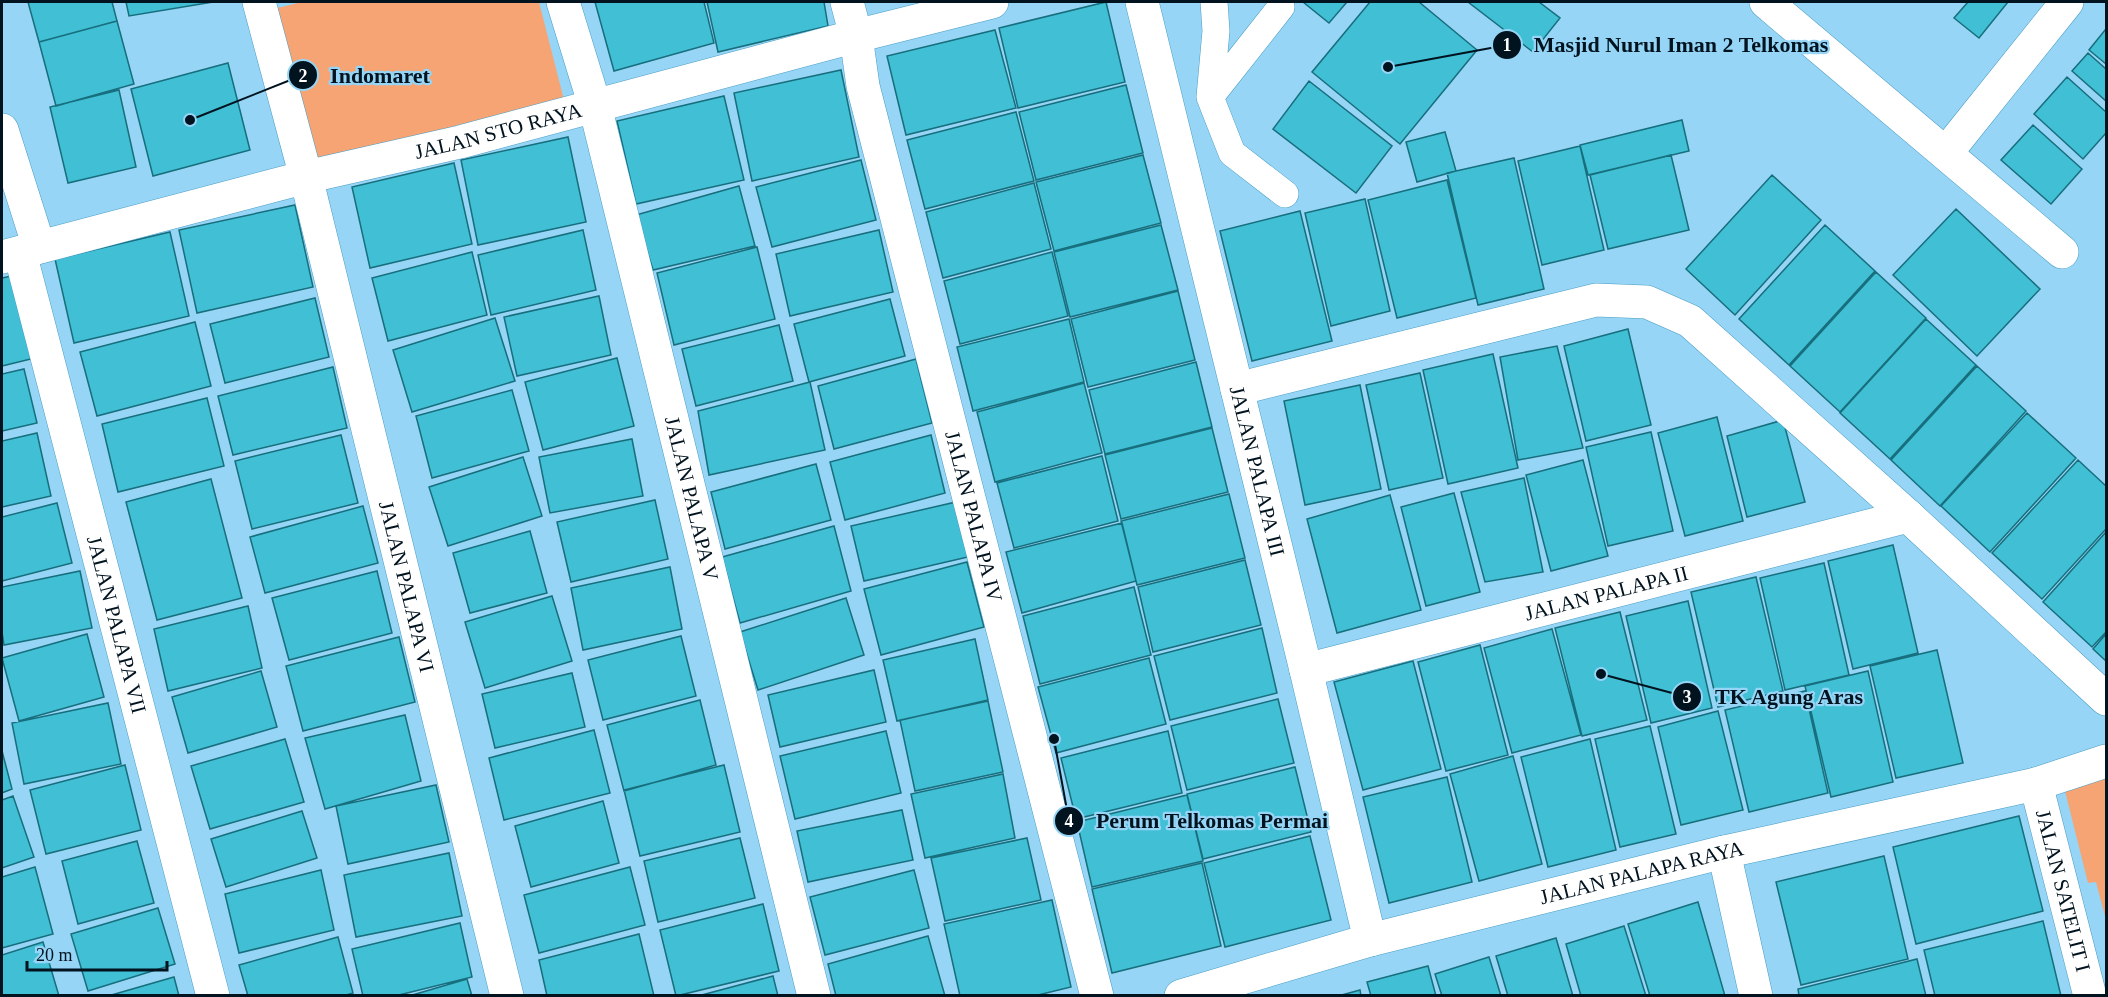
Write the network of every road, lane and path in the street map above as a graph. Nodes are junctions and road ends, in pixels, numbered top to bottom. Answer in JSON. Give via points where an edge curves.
{"nodes":[{"id":1,"x":259,"y":2,"type":"edge"},
{"id":2,"x":563,"y":2,"type":"edge"},
{"id":3,"x":848,"y":2,"type":"edge"},
{"id":4,"x":992,"y":2,"type":"edge"},
{"id":5,"x":1142,"y":2,"type":"edge"},
{"id":6,"x":1214,"y":2,"type":"edge"},
{"id":7,"x":1766,"y":2,"type":"edge"},
{"id":8,"x":2067,"y":2,"type":"edge"},
{"id":9,"x":1281,"y":7,"type":"dead end"},
{"id":10,"x":856,"y":36,"type":"junction"},
{"id":11,"x":1210,"y":97,"type":"junction"},
{"id":12,"x":595,"y":106,"type":"junction"},
{"id":13,"x":2,"y":130,"type":"edge"},
{"id":14,"x":1946,"y":153,"type":"junction"},
{"id":15,"x":306,"y":177,"type":"junction"},
{"id":16,"x":1285,"y":194,"type":"dead end"},
{"id":17,"x":2062,"y":252,"type":"dead end"},
{"id":18,"x":20,"y":253,"type":"edge"},
{"id":19,"x":1237,"y":389,"type":"junction"},
{"id":20,"x":1908,"y":516,"type":"junction"},
{"id":21,"x":1306,"y":670,"type":"junction"},
{"id":22,"x":2106,"y":699,"type":"edge"},
{"id":23,"x":2106,"y":762,"type":"edge"},
{"id":24,"x":2036,"y":784,"type":"junction"},
{"id":25,"x":1724,"y":852,"type":"junction"},
{"id":26,"x":1371,"y":940,"type":"junction"},
{"id":27,"x":213,"y":996,"type":"edge"},
{"id":28,"x":507,"y":996,"type":"edge"},
{"id":29,"x":814,"y":996,"type":"edge"},
{"id":30,"x":1097,"y":996,"type":"edge"},
{"id":31,"x":1181,"y":996,"type":"edge"},
{"id":32,"x":1756,"y":996,"type":"edge"},
{"id":33,"x":2090,"y":996,"type":"edge"}],
"edges":[{"from":1,"to":15,"type":"street","name":"JALAN PALAPA VI"},
{"from":2,"to":12,"type":"street","name":"JALAN PALAPA V"},
{"from":3,"to":10,"type":"street","name":"JALAN PALAPA IV"},
{"from":4,"to":10,"type":"street","name":"JALAN STO RAYA"},
{"from":5,"to":19,"type":"street","name":"JALAN PALAPA III"},
{"from":6,"to":11,"type":"lane","via":[[1216,32]]},
{"from":7,"to":14,"type":"street"},
{"from":8,"to":14,"type":"street"},
{"from":9,"to":11,"type":"lane"},
{"from":10,"to":12,"type":"street","name":"JALAN STO RAYA"},
{"from":10,"to":30,"type":"street","name":"JALAN PALAPA IV","via":[[863,86]]},
{"from":11,"to":16,"type":"lane","via":[[1232,153]]},
{"from":12,"to":15,"type":"street","name":"JALAN STO RAYA"},
{"from":12,"to":29,"type":"street","name":"JALAN PALAPA V"},
{"from":13,"to":18,"type":"street","name":"JALAN PALAPA VII"},
{"from":14,"to":17,"type":"street"},
{"from":15,"to":18,"type":"street","name":"JALAN STO RAYA"},
{"from":15,"to":28,"type":"street","name":"JALAN PALAPA VI"},
{"from":18,"to":27,"type":"street","name":"JALAN PALAPA VII"},
{"from":19,"to":20,"type":"street","via":[[1596,300],[1647,302],[1689,321]]},
{"from":19,"to":21,"type":"street","name":"JALAN PALAPA III"},
{"from":20,"to":21,"type":"street","name":"JALAN PALAPA II"},
{"from":20,"to":22,"type":"street"},
{"from":21,"to":26,"type":"street","name":"JALAN PALAPA III"},
{"from":23,"to":24,"type":"street","name":"JALAN PALAPA RAYA"},
{"from":24,"to":25,"type":"street","name":"JALAN PALAPA RAYA"},
{"from":24,"to":33,"type":"street","name":"JALAN SATELIT I"},
{"from":25,"to":26,"type":"street","name":"JALAN PALAPA RAYA"},
{"from":25,"to":32,"type":"street"},
{"from":26,"to":31,"type":"street","name":"JALAN PALAPA RAYA"}]}
